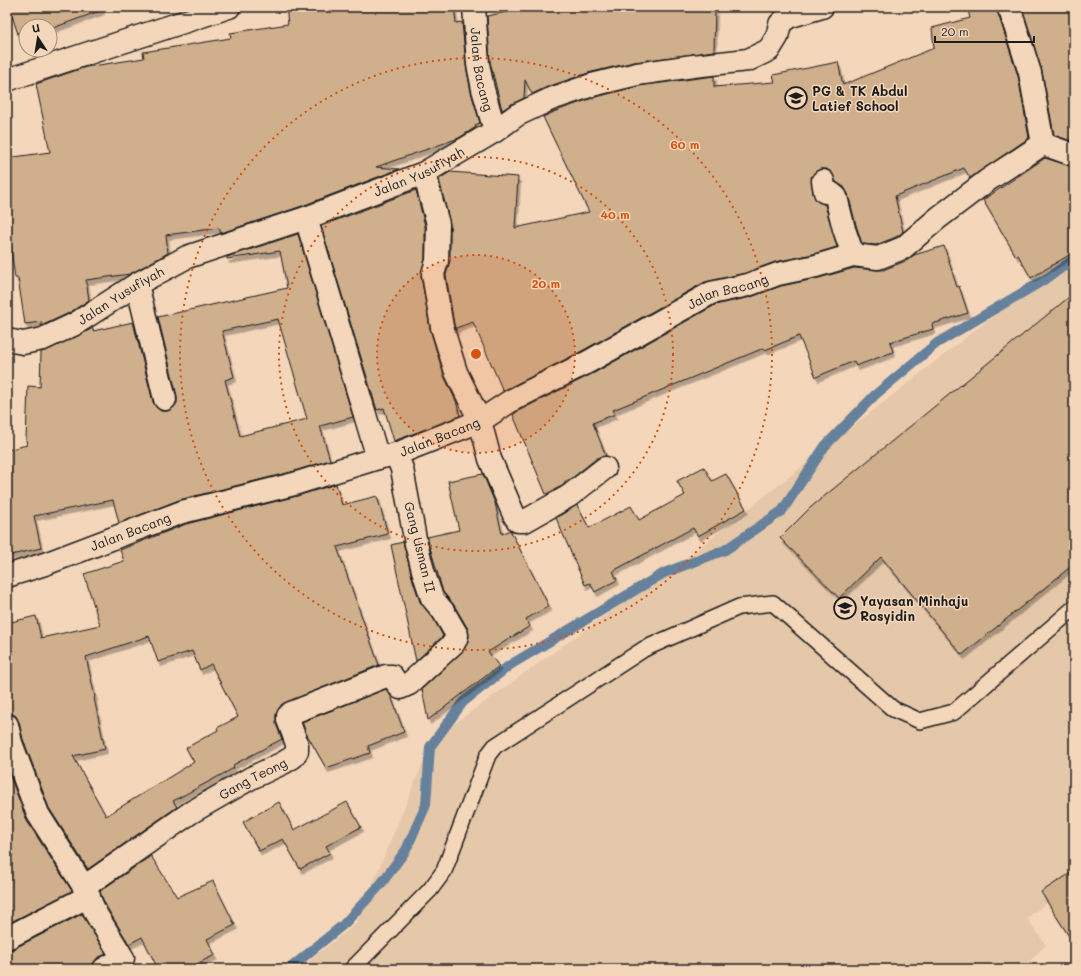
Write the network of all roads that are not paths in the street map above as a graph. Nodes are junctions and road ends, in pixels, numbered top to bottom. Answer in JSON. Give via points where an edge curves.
{"nodes":[{"id":1,"x":229,"y":7,"type":"edge"},
{"id":2,"x":474,"y":7,"type":"edge"},
{"id":3,"x":822,"y":7,"type":"edge"},
{"id":4,"x":1008,"y":7,"type":"edge"},
{"id":5,"x":7,"y":80,"type":"edge"},
{"id":6,"x":495,"y":131,"type":"junction"},
{"id":7,"x":1044,"y":144,"type":"junction"},
{"id":8,"x":1074,"y":155,"type":"edge"},
{"id":9,"x":424,"y":173,"type":"junction"},
{"id":10,"x":822,"y":181,"type":"dead end"},
{"id":11,"x":306,"y":218,"type":"junction"},
{"id":12,"x":853,"y":255,"type":"junction"},
{"id":13,"x":137,"y":284,"type":"junction"},
{"id":14,"x":7,"y":340,"type":"edge"},
{"id":15,"x":165,"y":399,"type":"dead end"},
{"id":16,"x":480,"y":421,"type":"junction"},
{"id":17,"x":387,"y":456,"type":"junction"},
{"id":18,"x":605,"y":468,"type":"dead end"},
{"id":19,"x":7,"y":576,"type":"edge"},
{"id":20,"x":1074,"y":608,"type":"edge"},
{"id":21,"x":456,"y":635,"type":"joint"},
{"id":22,"x":7,"y":725,"type":"edge"},
{"id":23,"x":86,"y":892,"type":"junction"},
{"id":24,"x":7,"y":938,"type":"edge"},
{"id":25,"x":104,"y":969,"type":"edge"},
{"id":26,"x":352,"y":969,"type":"edge"}],
"edges":[{"from":1,"to":5,"type":"street"},
{"from":2,"to":6,"type":"street","name":"Jalan Bacang","via":[[478,64]]},
{"from":3,"to":6,"type":"street","name":"Jalan Yusufiyah","via":[[788,17],[780,24],[777,37],[768,50],[748,60],[638,74],[592,85],[551,99],[517,115]]},
{"from":4,"to":7,"type":"street","via":[[1030,73]]},
{"from":6,"to":9,"type":"street","name":"Jalan Yusufiyah"},
{"from":7,"to":8,"type":"street"},
{"from":7,"to":12,"type":"street","name":"Jalan Bacang","via":[[988,180],[903,248],[878,258]]},
{"from":9,"to":11,"type":"street","name":"Jalan Yusufiyah"},
{"from":9,"to":16,"type":"street","via":[[438,224],[437,261],[433,274],[442,327],[456,372]]},
{"from":10,"to":12,"type":"street","via":[[825,192],[831,192],[836,197]]},
{"from":11,"to":13,"type":"street","name":"Jalan Yusufiyah","via":[[187,257]]},
{"from":11,"to":17,"type":"street","name":"Gang Usman II"},
{"from":12,"to":16,"type":"street","name":"Jalan Bacang","via":[[711,293],[588,362],[512,400]]},
{"from":13,"to":14,"type":"street","name":"Jalan Yusufiyah","via":[[75,324],[43,339],[23,343]]},
{"from":13,"to":15,"type":"street"},
{"from":16,"to":17,"type":"street","name":"Jalan Bacang"},
{"from":16,"to":18,"type":"street","via":[[490,459],[518,521],[526,521],[569,496]]},
{"from":17,"to":19,"type":"street","name":"Jalan Bacang","via":[[294,484],[182,512]]},
{"from":17,"to":21,"type":"street","name":"Gang Usman II","via":[[402,469],[424,574],[432,598],[443,611]]},
{"from":20,"to":26,"type":"lane","via":[[954,712],[920,721],[893,709],[773,602],[739,607],[644,649],[495,746],[488,755],[444,871],[430,890]]},
{"from":21,"to":23,"type":"street","name":"Gang Teong","via":[[454,643],[402,689],[389,675],[291,713],[288,720],[297,744],[293,757],[190,813]]},
{"from":22,"to":23,"type":"street","via":[[11,743],[38,814]]},
{"from":23,"to":24,"type":"street"},
{"from":23,"to":25,"type":"street","via":[[96,914],[123,958]]}]}
